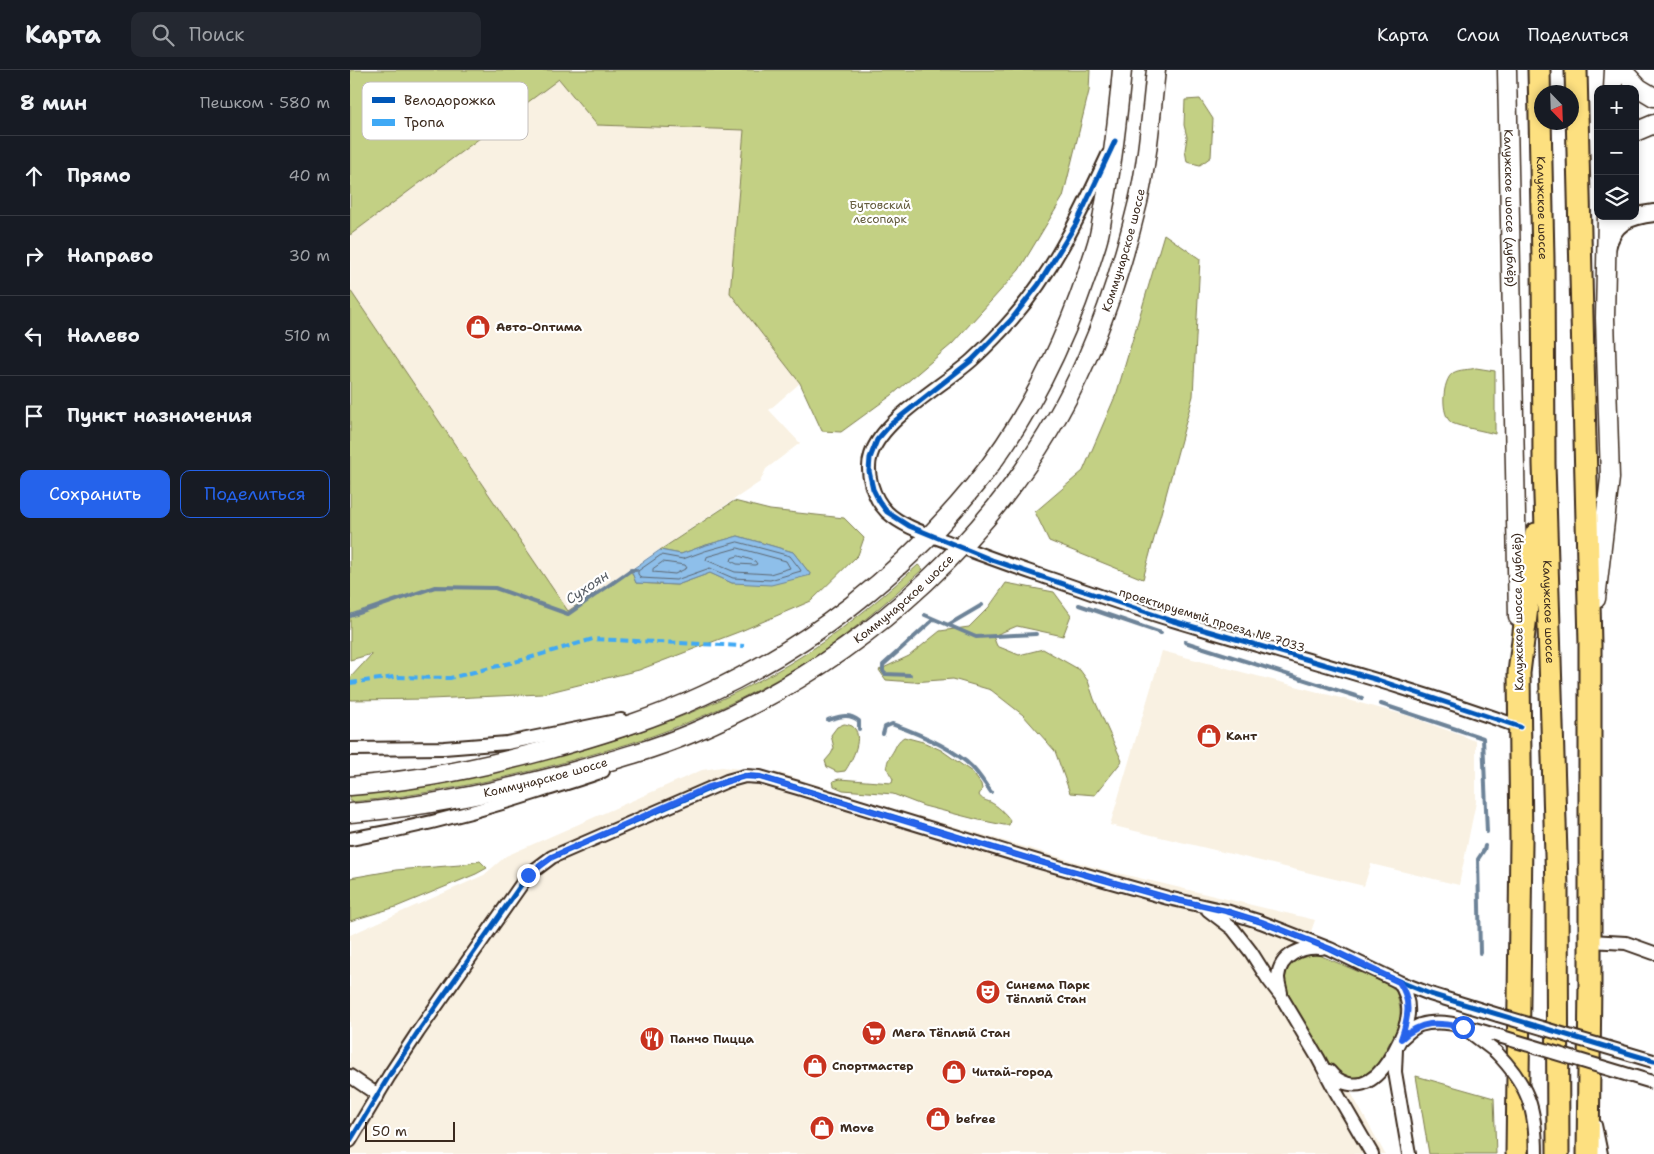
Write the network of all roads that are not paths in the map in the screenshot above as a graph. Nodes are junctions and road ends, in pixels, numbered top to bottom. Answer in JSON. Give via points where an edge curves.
{"nodes":[{"id":1,"x":1122,"y":70,"type":"edge"},
{"id":2,"x":1156,"y":70,"type":"edge"},
{"id":3,"x":1507,"y":70,"type":"edge"},
{"id":4,"x":1539,"y":70,"type":"edge"},
{"id":5,"x":1614,"y":70,"type":"edge"},
{"id":6,"x":1622,"y":70,"type":"edge"},
{"id":7,"x":1578,"y":75,"type":"edge"},
{"id":8,"x":1613,"y":85,"type":"edge"},
{"id":9,"x":1654,"y":97,"type":"edge"},
{"id":10,"x":1654,"y":124,"type":"edge"},
{"id":11,"x":1639,"y":130,"type":"edge"},
{"id":12,"x":1115,"y":141,"type":"junction"},
{"id":13,"x":1654,"y":213,"type":"edge"},
{"id":14,"x":1607,"y":220,"type":"edge"},
{"id":15,"x":1606,"y":253,"type":"junction"},
{"id":16,"x":1544,"y":464,"type":"junction"},
{"id":17,"x":930,"y":535,"type":"junction"},
{"id":18,"x":961,"y":547,"type":"junction"},
{"id":19,"x":1590,"y":644,"type":"junction"},
{"id":20,"x":1519,"y":673,"type":"junction"},
{"id":21,"x":670,"y":709,"type":"junction"},
{"id":22,"x":1520,"y":727,"type":"junction"},
{"id":23,"x":688,"y":734,"type":"junction"},
{"id":24,"x":350,"y":749,"type":"edge"},
{"id":25,"x":350,"y":786,"type":"edge"},
{"id":26,"x":350,"y":813,"type":"edge"},
{"id":27,"x":350,"y":839,"type":"edge"},
{"id":28,"x":1201,"y":906,"type":"junction"},
{"id":29,"x":1590,"y":942,"type":"junction"},
{"id":30,"x":1330,"y":949,"type":"junction"},
{"id":31,"x":1654,"y":953,"type":"edge"},
{"id":32,"x":1399,"y":982,"type":"junction"},
{"id":33,"x":1281,"y":996,"type":"junction"},
{"id":34,"x":1463,"y":1027,"type":"junction"},
{"id":35,"x":1398,"y":1043,"type":"junction"},
{"id":36,"x":1318,"y":1058,"type":"junction"},
{"id":37,"x":1653,"y":1061,"type":"edge"},
{"id":38,"x":350,"y":1076,"type":"edge"},
{"id":39,"x":1653,"y":1082,"type":"edge"},
{"id":40,"x":378,"y":1095,"type":"junction"},
{"id":41,"x":350,"y":1141,"type":"edge"},
{"id":42,"x":1592,"y":1152,"type":"edge"},
{"id":43,"x":1372,"y":1154,"type":"edge"},
{"id":44,"x":1409,"y":1154,"type":"edge"},
{"id":45,"x":1517,"y":1154,"type":"edge"},
{"id":46,"x":1536,"y":1154,"type":"edge"},
{"id":47,"x":1558,"y":1154,"type":"edge"}],
"edges":[{"from":1,"to":12,"type":"main road","name":"Коммунарское шоссе"},
{"from":2,"to":18,"type":"main road","name":"Коммунарское шоссе","via":[[1138,200],[1122,263],[1086,359],[1034,454]]},
{"from":3,"to":20,"type":"main road","name":"Калужское шоссе (дублёр)"},
{"from":4,"to":16,"type":"highway","name":"Калужское шоссе"},
{"from":5,"to":8,"type":"main road"},
{"from":6,"to":9,"type":"main road","via":[[1639,88]]},
{"from":7,"to":19,"type":"highway"},
{"from":10,"to":11,"type":"main road"},
{"from":12,"to":17,"type":"main road","name":"Коммунарское шоссе","via":[[1098,240],[1058,347],[1010,436],[971,490]]},
{"from":12,"to":17,"type":"street","name":"проектируемый проезд № 7033","via":[[1076,224],[1012,320],[972,360],[891,424],[877,440],[869,471],[879,501],[887,512]]},
{"from":13,"to":15,"type":"street","via":[[1636,216],[1620,224],[1613,231]]},
{"from":14,"to":15,"type":"main road"},
{"from":15,"to":19,"type":"main road","via":[[1610,478]]},
{"from":16,"to":20,"type":"highway"},
{"from":16,"to":47,"type":"highway","name":"Калужское шоссе","via":[[1557,887]]},
{"from":17,"to":18,"type":"street","name":"проектируемый проезд № 7033"},
{"from":17,"to":21,"type":"main road","name":"Коммунарское шоссе","via":[[875,587],[825,626],[741,676]]},
{"from":18,"to":22,"type":"street","name":"проектируемый проезд № 7033","via":[[1173,620],[1378,680]]},
{"from":18,"to":23,"type":"main road","name":"Коммунарское шоссе","via":[[894,610],[844,649],[754,704]]},
{"from":19,"to":29,"type":"highway"},
{"from":20,"to":22,"type":"highway","name":"Калужское шоссе (дублёр)"},
{"from":21,"to":24,"type":"street","via":[[507,743],[436,749]]},
{"from":21,"to":25,"type":"main road","name":"Коммунарское шоссе","via":[[597,736],[518,758],[459,771]]},
{"from":22,"to":45,"type":"highway","name":"Калужское шоссе (дублёр)"},
{"from":23,"to":26,"type":"main road","name":"Коммунарское шоссе","via":[[611,761],[525,784],[380,811]]},
{"from":23,"to":27,"type":"street","via":[[588,776],[511,801],[412,827]]},
{"from":28,"to":30,"type":"street","via":[[1262,922]]},
{"from":28,"to":33,"type":"street","via":[[1232,929],[1252,952]]},
{"from":28,"to":40,"type":"street","via":[[1037,861],[760,777],[745,776],[709,787],[536,867],[520,884]]},
{"from":29,"to":31,"type":"street","via":[[1626,943]]},
{"from":29,"to":42,"type":"highway","via":[[1588,1094]]},
{"from":30,"to":32,"type":"street"},
{"from":30,"to":33,"type":"street","via":[[1302,949],[1291,954],[1283,962],[1278,978]]},
{"from":32,"to":35,"type":"street","via":[[1408,1013]]},
{"from":32,"to":37,"type":"street","bridge":true},
{"from":33,"to":36,"type":"street"},
{"from":34,"to":35,"type":"street","via":[[1434,1022],[1409,1031]]},
{"from":34,"to":39,"type":"street","bridge":true},
{"from":34,"to":46,"type":"street","bridge":true,"via":[[1496,1052],[1522,1083],[1530,1103]]},
{"from":35,"to":36,"type":"street","via":[[1378,1074],[1369,1081],[1354,1084],[1341,1083]]},
{"from":35,"to":44,"type":"street","via":[[1395,1072]]},
{"from":36,"to":43,"type":"street"},
{"from":38,"to":40,"type":"street"},
{"from":40,"to":41,"type":"street"}]}
